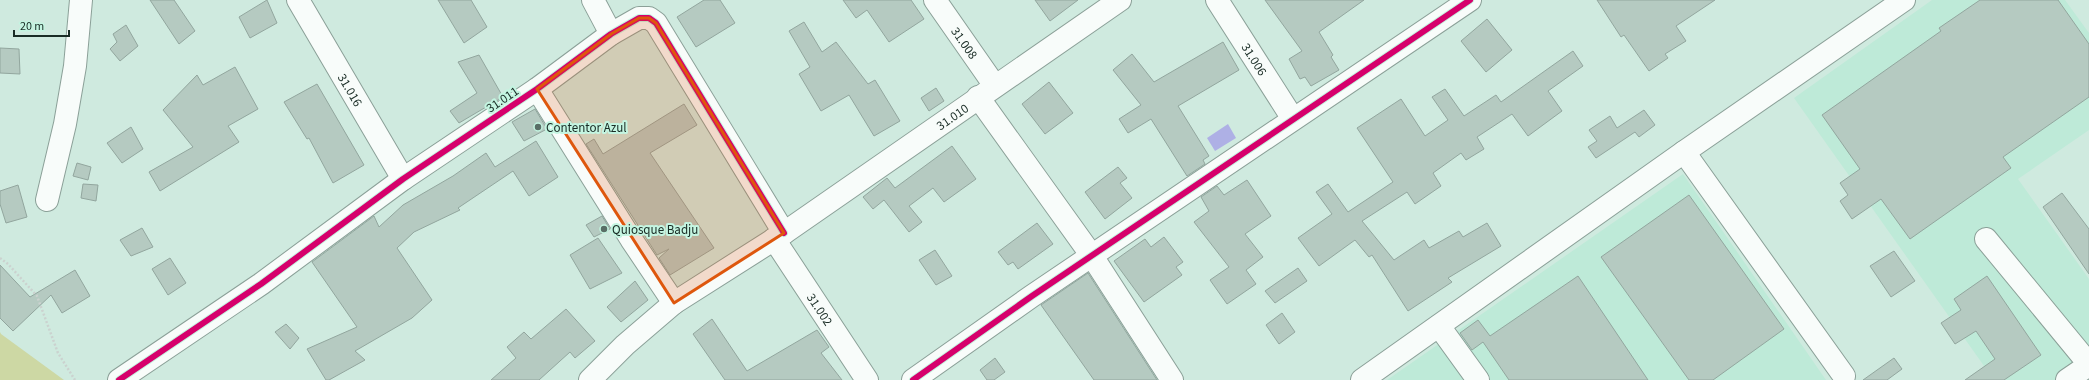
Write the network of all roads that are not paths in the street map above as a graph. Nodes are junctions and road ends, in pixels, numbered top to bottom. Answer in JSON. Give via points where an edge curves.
{"nodes":[{"id":1,"x":81,"y":0,"type":"edge"},
{"id":2,"x":298,"y":0,"type":"edge"},
{"id":3,"x":593,"y":0,"type":"edge"},
{"id":4,"x":935,"y":0,"type":"edge"},
{"id":5,"x":1120,"y":0,"type":"edge"},
{"id":6,"x":1217,"y":0,"type":"edge"},
{"id":7,"x":1470,"y":0,"type":"edge"},
{"id":8,"x":1904,"y":0,"type":"edge"},
{"id":9,"x":611,"y":34,"type":"junction"},
{"id":10,"x":537,"y":89,"type":"junction"},
{"id":11,"x":987,"y":91,"type":"junction"},
{"id":12,"x":1293,"y":119,"type":"junction"},
{"id":13,"x":1684,"y":152,"type":"junction"},
{"id":14,"x":402,"y":179,"type":"junction"},
{"id":15,"x":47,"y":200,"type":"dead end"},
{"id":16,"x":779,"y":236,"type":"junction"},
{"id":17,"x":1986,"y":239,"type":"dead end"},
{"id":18,"x":1092,"y":256,"type":"junction"},
{"id":19,"x":674,"y":303,"type":"junction"},
{"id":20,"x":1439,"y":326,"type":"junction"},
{"id":21,"x":2089,"y":365,"type":"edge"},
{"id":22,"x":1844,"y":376,"type":"dead end"},
{"id":23,"x":119,"y":380,"type":"edge"},
{"id":24,"x":590,"y":380,"type":"edge"},
{"id":25,"x":867,"y":380,"type":"edge"},
{"id":26,"x":913,"y":380,"type":"edge"},
{"id":27,"x":1172,"y":380,"type":"edge"},
{"id":28,"x":1362,"y":380,"type":"edge"},
{"id":29,"x":1478,"y":380,"type":"edge"},
{"id":30,"x":2067,"y":380,"type":"edge"}],
"edges":[{"from":1,"to":15,"type":"street","via":[[75,66],[65,124]]},
{"from":2,"to":14,"type":"street","name":"31.016"},
{"from":3,"to":9,"type":"street"},
{"from":4,"to":11,"type":"street","name":"31.008"},
{"from":5,"to":11,"type":"street","name":"31.010"},
{"from":6,"to":12,"type":"street","name":"31.006"},
{"from":7,"to":12,"type":"street"},
{"from":8,"to":13,"type":"street"},
{"from":9,"to":10,"type":"street","name":"31.011"},
{"from":9,"to":16,"type":"street","name":"31.011","via":[[639,18],[649,18],[656,23]]},
{"from":10,"to":14,"type":"street","name":"31.011"},
{"from":10,"to":19,"type":"street"},
{"from":11,"to":16,"type":"street","name":"31.010"},
{"from":11,"to":18,"type":"street","name":"31.008"},
{"from":12,"to":18,"type":"street"},
{"from":13,"to":20,"type":"street"},
{"from":13,"to":22,"type":"street"},
{"from":14,"to":23,"type":"street","name":"31.011","via":[[261,284]]},
{"from":16,"to":19,"type":"street","name":"31.010"},
{"from":16,"to":25,"type":"street","name":"31.002"},
{"from":17,"to":21,"type":"street"},
{"from":18,"to":26,"type":"street"},
{"from":18,"to":27,"type":"street","name":"31.008"},
{"from":19,"to":24,"type":"street","name":"31.010","via":[[625,345]]},
{"from":20,"to":28,"type":"street"},
{"from":20,"to":29,"type":"street"},
{"from":21,"to":30,"type":"street"}]}
